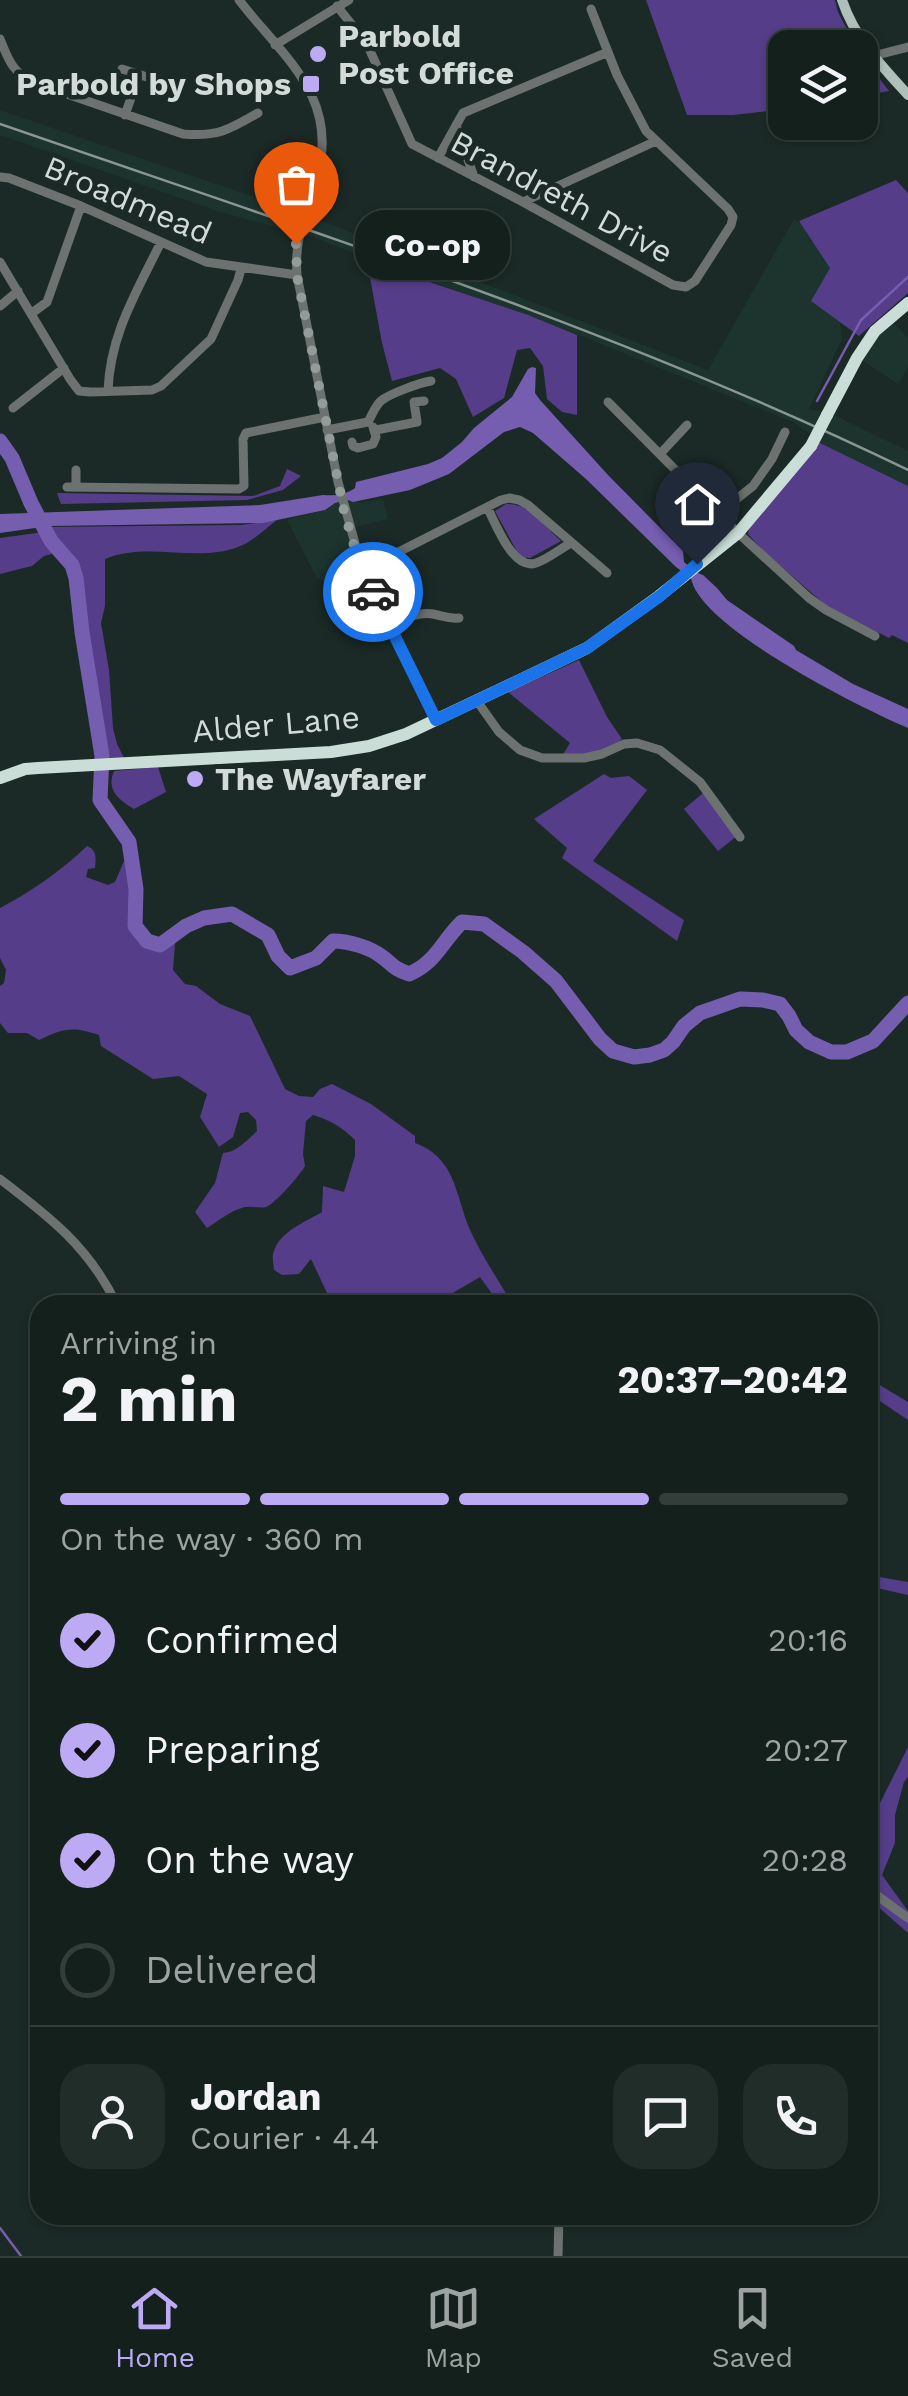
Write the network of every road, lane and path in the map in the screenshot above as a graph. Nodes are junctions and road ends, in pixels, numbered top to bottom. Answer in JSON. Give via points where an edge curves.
{"nodes":[{"id":1,"x":239,"y":0,"type":"edge"},
{"id":2,"x":348,"y":0,"type":"edge"},
{"id":3,"x":842,"y":0,"type":"edge"},
{"id":4,"x":337,"y":6,"type":"junction"},
{"id":5,"x":590,"y":9,"type":"dead end"},
{"id":6,"x":854,"y":30,"type":"edge"},
{"id":7,"x":0,"y":38,"type":"edge"},
{"id":8,"x":275,"y":45,"type":"junction"},
{"id":9,"x":908,"y":47,"type":"edge"},
{"id":10,"x":608,"y":52,"type":"junction"},
{"id":11,"x":878,"y":55,"type":"edge"},
{"id":12,"x":878,"y":62,"type":"edge"},
{"id":13,"x":122,"y":68,"type":"dead end"},
{"id":14,"x":140,"y":75,"type":"junction"},
{"id":15,"x":172,"y":86,"type":"dead end"},
{"id":16,"x":908,"y":95,"type":"edge"},
{"id":17,"x":258,"y":113,"type":"dead end"},
{"id":18,"x":125,"y":114,"type":"junction"},
{"id":19,"x":456,"y":125,"type":"junction"},
{"id":20,"x":656,"y":141,"type":"junction"},
{"id":21,"x":438,"y":158,"type":"junction"},
{"id":22,"x":0,"y":176,"type":"edge"},
{"id":23,"x":474,"y":177,"type":"junction"},
{"id":24,"x":522,"y":202,"type":"junction"},
{"id":25,"x":80,"y":206,"type":"junction"},
{"id":26,"x":160,"y":244,"type":"junction"},
{"id":27,"x":0,"y":262,"type":"edge"},
{"id":28,"x":241,"y":269,"type":"junction"},
{"id":29,"x":297,"y":276,"type":"junction"},
{"id":30,"x":18,"y":292,"type":"junction"},
{"id":31,"x":908,"y":304,"type":"edge"},
{"id":32,"x":0,"y":306,"type":"edge"},
{"id":33,"x":32,"y":313,"type":"junction"},
{"id":34,"x":64,"y":368,"type":"junction"},
{"id":35,"x":431,"y":380,"type":"dead end"},
{"id":36,"x":108,"y":391,"type":"junction"},
{"id":37,"x":424,"y":400,"type":"dead end"},
{"id":38,"x":608,"y":402,"type":"dead end"},
{"id":39,"x":13,"y":408,"type":"dead end"},
{"id":40,"x":325,"y":416,"type":"junction"},
{"id":41,"x":688,"y":424,"type":"dead end"},
{"id":42,"x":372,"y":426,"type":"junction"},
{"id":43,"x":328,"y":430,"type":"junction"},
{"id":44,"x":785,"y":432,"type":"dead end"},
{"id":45,"x":352,"y":442,"type":"dead end"},
{"id":46,"x":660,"y":454,"type":"junction"},
{"id":47,"x":76,"y":470,"type":"dead end"},
{"id":48,"x":486,"y":507,"type":"junction"},
{"id":49,"x":720,"y":513,"type":"junction"},
{"id":50,"x":738,"y":533,"type":"junction"},
{"id":51,"x":571,"y":542,"type":"junction"},
{"id":52,"x":362,"y":570,"type":"junction"},
{"id":53,"x":607,"y":572,"type":"dead end"},
{"id":54,"x":460,"y":618,"type":"dead end"},
{"id":55,"x":390,"y":626,"type":"junction"},
{"id":56,"x":875,"y":636,"type":"dead end"},
{"id":57,"x":477,"y":702,"type":"junction"},
{"id":58,"x":436,"y":720,"type":"junction"},
{"id":59,"x":12,"y":773,"type":"edge"},
{"id":60,"x":740,"y":836,"type":"dead end"},
{"id":61,"x":0,"y":1179,"type":"edge"},
{"id":62,"x":113,"y":1295,"type":"edge"},
{"id":63,"x":878,"y":1896,"type":"edge"},
{"id":64,"x":908,"y":1918,"type":"edge"},
{"id":65,"x":559,"y":2225,"type":"edge"},
{"id":66,"x":558,"y":2256,"type":"edge"}],
"edges":[{"from":1,"to":8,"type":"street"},
{"from":2,"to":4,"type":"street"},
{"from":3,"to":6,"type":"main road"},
{"from":4,"to":8,"type":"street"},
{"from":4,"to":21,"type":"street","name":"Brandreth Drive","via":[[367,44],[412,144]]},
{"from":5,"to":10,"type":"street","name":"Brandreth Drive"},
{"from":7,"to":18,"type":"street","via":[[20,76]]},
{"from":8,"to":29,"type":"street","via":[[314,98],[322,123],[321,160],[296,244]]},
{"from":9,"to":11,"type":"street"},
{"from":10,"to":19,"type":"street","via":[[463,113]]},
{"from":10,"to":20,"type":"street","name":"Brandreth Drive"},
{"from":12,"to":16,"type":"main road"},
{"from":13,"to":14,"type":"street"},
{"from":14,"to":15,"type":"street"},
{"from":14,"to":18,"type":"street"},
{"from":17,"to":18,"type":"street","via":[[227,131],[201,136]]},
{"from":19,"to":21,"type":"street"},
{"from":19,"to":23,"type":"street"},
{"from":20,"to":24,"type":"street"},
{"from":20,"to":24,"type":"street","name":"Brandreth Drive","via":[[733,217],[686,287]]},
{"from":21,"to":23,"type":"street","name":"Brandreth Drive"},
{"from":22,"to":25,"type":"street","name":"Broadmead"},
{"from":23,"to":24,"type":"street","name":"Brandreth Drive"},
{"from":25,"to":26,"type":"street","name":"Broadmead"},
{"from":25,"to":33,"type":"street","via":[[47,302]]},
{"from":26,"to":28,"type":"street","name":"Broadmead"},
{"from":26,"to":36,"type":"street","via":[[118,329]]},
{"from":27,"to":30,"type":"street"},
{"from":28,"to":29,"type":"street","name":"Broadmead"},
{"from":28,"to":36,"type":"street","via":[[212,339],[165,384]]},
{"from":29,"to":40,"type":"street"},
{"from":30,"to":32,"type":"street"},
{"from":30,"to":33,"type":"street"},
{"from":31,"to":50,"type":"highway","name":"Alder Lane","bridge":true,"via":[[875,331],[811,446]]},
{"from":33,"to":34,"type":"street"},
{"from":34,"to":36,"type":"street","via":[[79,390]]},
{"from":34,"to":39,"type":"street"},
{"from":35,"to":42,"type":"street","via":[[380,400]]},
{"from":37,"to":42,"type":"street","via":[[414,402],[417,422]]},
{"from":38,"to":46,"type":"street"},
{"from":40,"to":43,"type":"street"},
{"from":40,"to":47,"type":"street","via":[[246,433],[239,489],[71,487]]},
{"from":41,"to":46,"type":"street"},
{"from":42,"to":43,"type":"street"},
{"from":42,"to":45,"type":"street","via":[[373,444],[358,448]]},
{"from":43,"to":52,"type":"street"},
{"from":44,"to":49,"type":"street","via":[[752,486]]},
{"from":46,"to":49,"type":"street"},
{"from":48,"to":51,"type":"street","via":[[519,500]]},
{"from":48,"to":51,"type":"street","via":[[524,564],[534,565]]},
{"from":48,"to":52,"type":"street"},
{"from":49,"to":50,"type":"street"},
{"from":50,"to":56,"type":"street","via":[[809,598]]},
{"from":50,"to":57,"type":"highway","name":"Alder Lane","via":[[587,648]]},
{"from":51,"to":53,"type":"street"},
{"from":52,"to":55,"type":"street"},
{"from":54,"to":55,"type":"street","via":[[429,613]]},
{"from":55,"to":58,"type":"street"},
{"from":57,"to":58,"type":"highway","name":"Alder Lane"},
{"from":57,"to":60,"type":"street","via":[[499,732],[542,758],[584,758],[624,744],[660,750],[700,782]]},
{"from":58,"to":59,"type":"highway","name":"Alder Lane","via":[[388,741],[331,752]]},
{"from":61,"to":62,"type":"street","via":[[65,1230]]},
{"from":63,"to":64,"type":"street"},
{"from":65,"to":66,"type":"street"}]}
